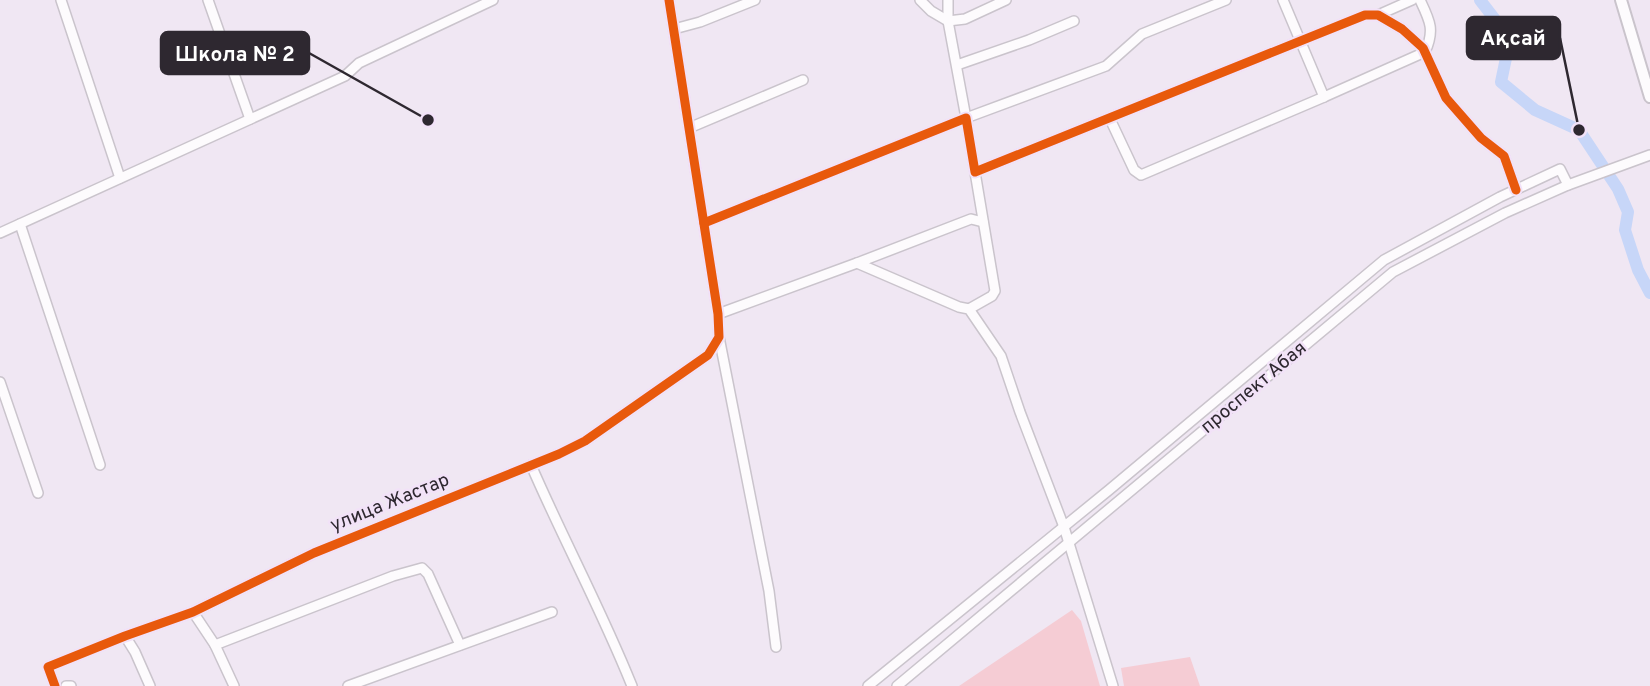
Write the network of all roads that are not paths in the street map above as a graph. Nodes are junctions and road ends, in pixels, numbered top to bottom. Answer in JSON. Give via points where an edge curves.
{"nodes":[{"id":1,"x":61,"y":0,"type":"edge"},
{"id":2,"x":208,"y":0,"type":"edge"},
{"id":3,"x":494,"y":0,"type":"edge"},
{"id":4,"x":669,"y":0,"type":"edge"},
{"id":5,"x":755,"y":0,"type":"edge"},
{"id":6,"x":920,"y":0,"type":"edge"},
{"id":7,"x":948,"y":0,"type":"edge"},
{"id":8,"x":1006,"y":0,"type":"edge"},
{"id":9,"x":1226,"y":0,"type":"edge"},
{"id":10,"x":1283,"y":0,"type":"edge"},
{"id":11,"x":1412,"y":0,"type":"edge"},
{"id":12,"x":1420,"y":0,"type":"edge"},
{"id":13,"x":1621,"y":0,"type":"edge"},
{"id":14,"x":471,"y":4,"type":"edge"},
{"id":15,"x":1378,"y":15,"type":"junction"},
{"id":16,"x":948,"y":21,"type":"junction"},
{"id":17,"x":1074,"y":21,"type":"dead end"},
{"id":18,"x":674,"y":29,"type":"junction"},
{"id":19,"x":1300,"y":41,"type":"junction"},
{"id":20,"x":1425,"y":52,"type":"junction"},
{"id":21,"x":957,"y":65,"type":"junction"},
{"id":22,"x":803,"y":80,"type":"dead end"},
{"id":23,"x":1324,"y":97,"type":"junction"},
{"id":24,"x":1650,"y":97,"type":"edge"},
{"id":25,"x":966,"y":118,"type":"junction"},
{"id":26,"x":1110,"y":118,"type":"junction"},
{"id":27,"x":250,"y":119,"type":"junction"},
{"id":28,"x":689,"y":128,"type":"junction"},
{"id":29,"x":1647,"y":156,"type":"edge"},
{"id":30,"x":975,"y":172,"type":"junction"},
{"id":31,"x":120,"y":178,"type":"junction"},
{"id":32,"x":1568,"y":186,"type":"junction"},
{"id":33,"x":1517,"y":190,"type":"junction"},
{"id":34,"x":983,"y":222,"type":"junction"},
{"id":35,"x":704,"y":223,"type":"junction"},
{"id":36,"x":20,"y":225,"type":"junction"},
{"id":37,"x":0,"y":233,"type":"edge"},
{"id":38,"x":858,"y":263,"type":"junction"},
{"id":39,"x":969,"y":309,"type":"junction"},
{"id":40,"x":719,"y":314,"type":"junction"},
{"id":41,"x":719,"y":337,"type":"junction"},
{"id":42,"x":0,"y":382,"type":"edge"},
{"id":43,"x":100,"y":465,"type":"dead end"},
{"id":44,"x":531,"y":465,"type":"junction"},
{"id":45,"x":38,"y":493,"type":"dead end"},
{"id":46,"x":1064,"y":527,"type":"junction"},
{"id":47,"x":1069,"y":543,"type":"junction"},
{"id":48,"x":192,"y":612,"type":"junction"},
{"id":49,"x":552,"y":612,"type":"dead end"},
{"id":50,"x":125,"y":636,"type":"junction"},
{"id":51,"x":215,"y":645,"type":"junction"},
{"id":52,"x":460,"y":645,"type":"junction"},
{"id":53,"x":776,"y":647,"type":"dead end"},
{"id":54,"x":55,"y":686,"type":"edge"},
{"id":55,"x":150,"y":686,"type":"edge"},
{"id":56,"x":234,"y":686,"type":"edge"},
{"id":57,"x":348,"y":686,"type":"edge"},
{"id":58,"x":632,"y":686,"type":"edge"},
{"id":59,"x":868,"y":686,"type":"edge"},
{"id":60,"x":897,"y":686,"type":"edge"},
{"id":61,"x":1113,"y":686,"type":"edge"}],
"edges":[{"from":1,"to":31,"type":"street"},
{"from":2,"to":27,"type":"street"},
{"from":3,"to":14,"type":"street"},
{"from":4,"to":18,"type":"street"},
{"from":5,"to":18,"type":"street"},
{"from":6,"to":16,"type":"street"},
{"from":7,"to":16,"type":"street"},
{"from":8,"to":16,"type":"street","via":[[965,19]]},
{"from":9,"to":25,"type":"street","via":[[1142,34],[1106,66]]},
{"from":10,"to":19,"type":"street"},
{"from":11,"to":15,"type":"street"},
{"from":12,"to":20,"type":"street","via":[[1432,23]]},
{"from":13,"to":24,"type":"main road"},
{"from":14,"to":27,"type":"street","via":[[359,62],[347,75]]},
{"from":15,"to":19,"type":"street","via":[[1364,15]]},
{"from":15,"to":20,"type":"street","via":[[1402,29]]},
{"from":16,"to":21,"type":"street"},
{"from":17,"to":21,"type":"street"},
{"from":18,"to":28,"type":"street"},
{"from":19,"to":23,"type":"street"},
{"from":19,"to":26,"type":"street"},
{"from":20,"to":23,"type":"street"},
{"from":20,"to":33,"type":"street","via":[[1446,99],[1480,138],[1504,156]]},
{"from":21,"to":25,"type":"street"},
{"from":22,"to":28,"type":"street"},
{"from":23,"to":26,"type":"street","via":[[1141,175],[1134,170]]},
{"from":25,"to":30,"type":"street"},
{"from":25,"to":35,"type":"street"},
{"from":26,"to":30,"type":"street"},
{"from":27,"to":31,"type":"street"},
{"from":28,"to":35,"type":"street"},
{"from":29,"to":32,"type":"street","name":"проспект Абая"},
{"from":30,"to":34,"type":"street"},
{"from":31,"to":36,"type":"street"},
{"from":32,"to":33,"type":"street","name":"проспект Абая","via":[[1560,170]]},
{"from":32,"to":47,"type":"street","name":"проспект Абая","via":[[1505,213],[1393,272]]},
{"from":33,"to":46,"type":"street","name":"проспект Абая","via":[[1384,260]]},
{"from":34,"to":38,"type":"street","via":[[971,219]]},
{"from":34,"to":39,"type":"street","via":[[995,291]]},
{"from":35,"to":40,"type":"street"},
{"from":36,"to":37,"type":"street"},
{"from":36,"to":43,"type":"street"},
{"from":38,"to":39,"type":"street"},
{"from":38,"to":40,"type":"street"},
{"from":39,"to":46,"type":"street","via":[[1001,356]]},
{"from":40,"to":41,"type":"street"},
{"from":41,"to":44,"type":"street","name":"улица Жастар","via":[[708,355],[655,394],[585,441]]},
{"from":41,"to":53,"type":"street"},
{"from":42,"to":45,"type":"street"},
{"from":44,"to":48,"type":"street","name":"улица Жастар","via":[[314,553]]},
{"from":44,"to":58,"type":"street"},
{"from":46,"to":47,"type":"street"},
{"from":46,"to":59,"type":"street","name":"проспект Абая"},
{"from":47,"to":60,"type":"street","name":"проспект Абая"},
{"from":47,"to":61,"type":"street"},
{"from":48,"to":50,"type":"street","name":"улица Жастар"},
{"from":48,"to":51,"type":"street"},
{"from":49,"to":52,"type":"street"},
{"from":50,"to":54,"type":"street","name":"улица Жастар","via":[[48,667]]},
{"from":50,"to":55,"type":"street"},
{"from":51,"to":52,"type":"street","via":[[422,568]]},
{"from":51,"to":56,"type":"street"},
{"from":52,"to":57,"type":"street"}]}
